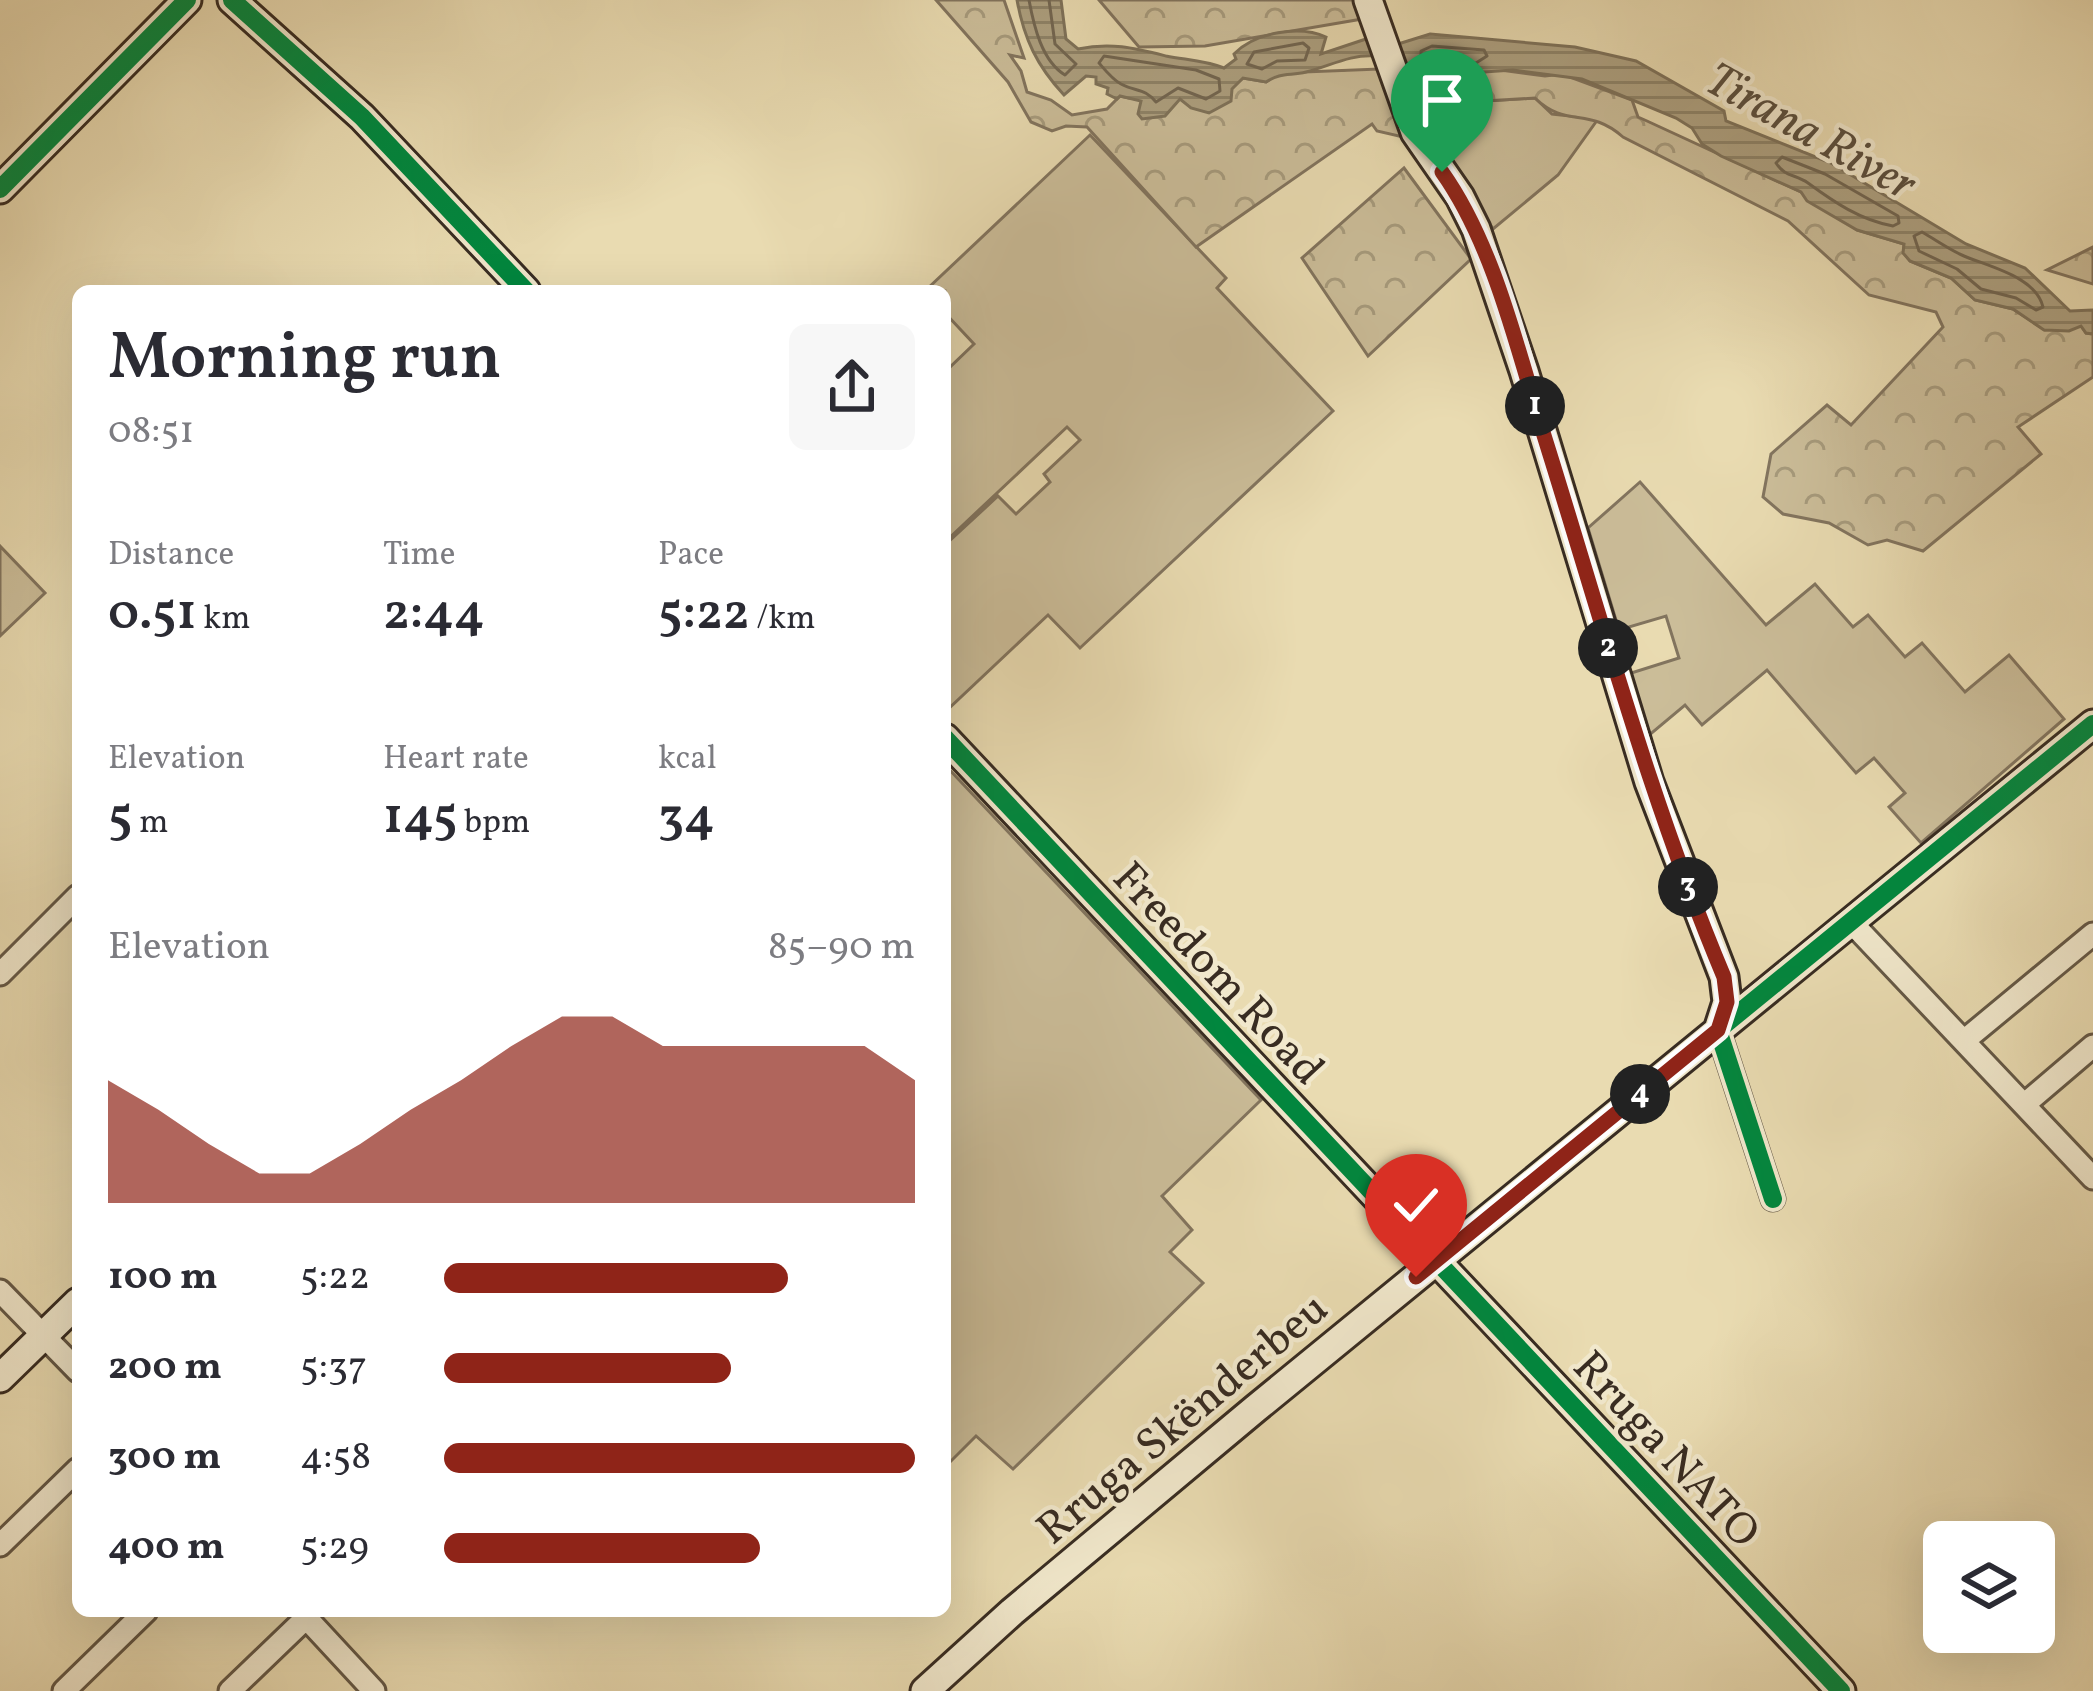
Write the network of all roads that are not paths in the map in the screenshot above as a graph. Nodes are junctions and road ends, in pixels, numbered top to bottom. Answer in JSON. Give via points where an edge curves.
{"nodes":[{"id":1,"x":188,"y":0,"type":"edge"},
{"id":2,"x":1369,"y":0,"type":"edge"},
{"id":3,"x":250,"y":6,"type":"edge"},
{"id":4,"x":0,"y":189,"type":"edge"},
{"id":5,"x":520,"y":285,"type":"edge"},
{"id":6,"x":2093,"y":724,"type":"edge"},
{"id":7,"x":951,"y":744,"type":"edge"},
{"id":8,"x":72,"y":902,"type":"edge"},
{"id":9,"x":1851,"y":922,"type":"junction"},
{"id":10,"x":2093,"y":934,"type":"edge"},
{"id":11,"x":0,"y":974,"type":"edge"},
{"id":12,"x":1724,"y":977,"type":"junction"},
{"id":13,"x":1769,"y":989,"type":"junction"},
{"id":14,"x":1718,"y":1030,"type":"junction"},
{"id":15,"x":1965,"y":1040,"type":"junction"},
{"id":16,"x":2093,"y":1046,"type":"edge"},
{"id":17,"x":2024,"y":1104,"type":"junction"},
{"id":18,"x":2093,"y":1178,"type":"edge"},
{"id":19,"x":1773,"y":1198,"type":"dead end"},
{"id":20,"x":1438,"y":1259,"type":"junction"},
{"id":21,"x":0,"y":1291,"type":"edge"},
{"id":22,"x":72,"y":1308,"type":"edge"},
{"id":23,"x":44,"y":1335,"type":"junction"},
{"id":24,"x":72,"y":1365,"type":"edge"},
{"id":25,"x":0,"y":1378,"type":"edge"},
{"id":26,"x":72,"y":1475,"type":"edge"},
{"id":27,"x":0,"y":1545,"type":"edge"},
{"id":28,"x":140,"y":1617,"type":"edge"},
{"id":29,"x":300,"y":1617,"type":"edge"},
{"id":30,"x":306,"y":1617,"type":"edge"},
{"id":31,"x":936,"y":1687,"type":"edge"},
{"id":32,"x":64,"y":1691,"type":"edge"},
{"id":33,"x":230,"y":1691,"type":"edge"},
{"id":34,"x":374,"y":1691,"type":"edge"},
{"id":35,"x":1841,"y":1691,"type":"edge"}],
"edges":[{"from":1,"to":4,"type":"main road"},
{"from":2,"to":12,"type":"main road","via":[[1415,132],[1476,229],[1649,782]]},
{"from":3,"to":5,"type":"main road"},
{"from":6,"to":9,"type":"main road","name":"Rruga Skënderbeu"},
{"from":7,"to":20,"type":"main road","name":"Freedom Road"},
{"from":8,"to":11,"type":"street"},
{"from":9,"to":13,"type":"main road","name":"Rruga Skënderbeu"},
{"from":9,"to":15,"type":"street"},
{"from":10,"to":15,"type":"street"},
{"from":12,"to":13,"type":"main road","via":[[1743,994]]},
{"from":12,"to":14,"type":"main road"},
{"from":13,"to":14,"type":"main road","name":"Rruga Skënderbeu"},
{"from":14,"to":19,"type":"street"},
{"from":14,"to":20,"type":"main road","name":"Rruga Skënderbeu"},
{"from":15,"to":17,"type":"street"},
{"from":16,"to":17,"type":"street"},
{"from":17,"to":18,"type":"street"},
{"from":20,"to":31,"type":"main road","name":"Rruga Skënderbeu","via":[[1046,1582]]},
{"from":20,"to":35,"type":"main road","name":"Rruga NATO"},
{"from":21,"to":23,"type":"street"},
{"from":22,"to":23,"type":"main road"},
{"from":23,"to":24,"type":"street"},
{"from":23,"to":25,"type":"main road"},
{"from":26,"to":27,"type":"street"},
{"from":28,"to":32,"type":"street"},
{"from":29,"to":33,"type":"street"},
{"from":30,"to":34,"type":"street"}]}
